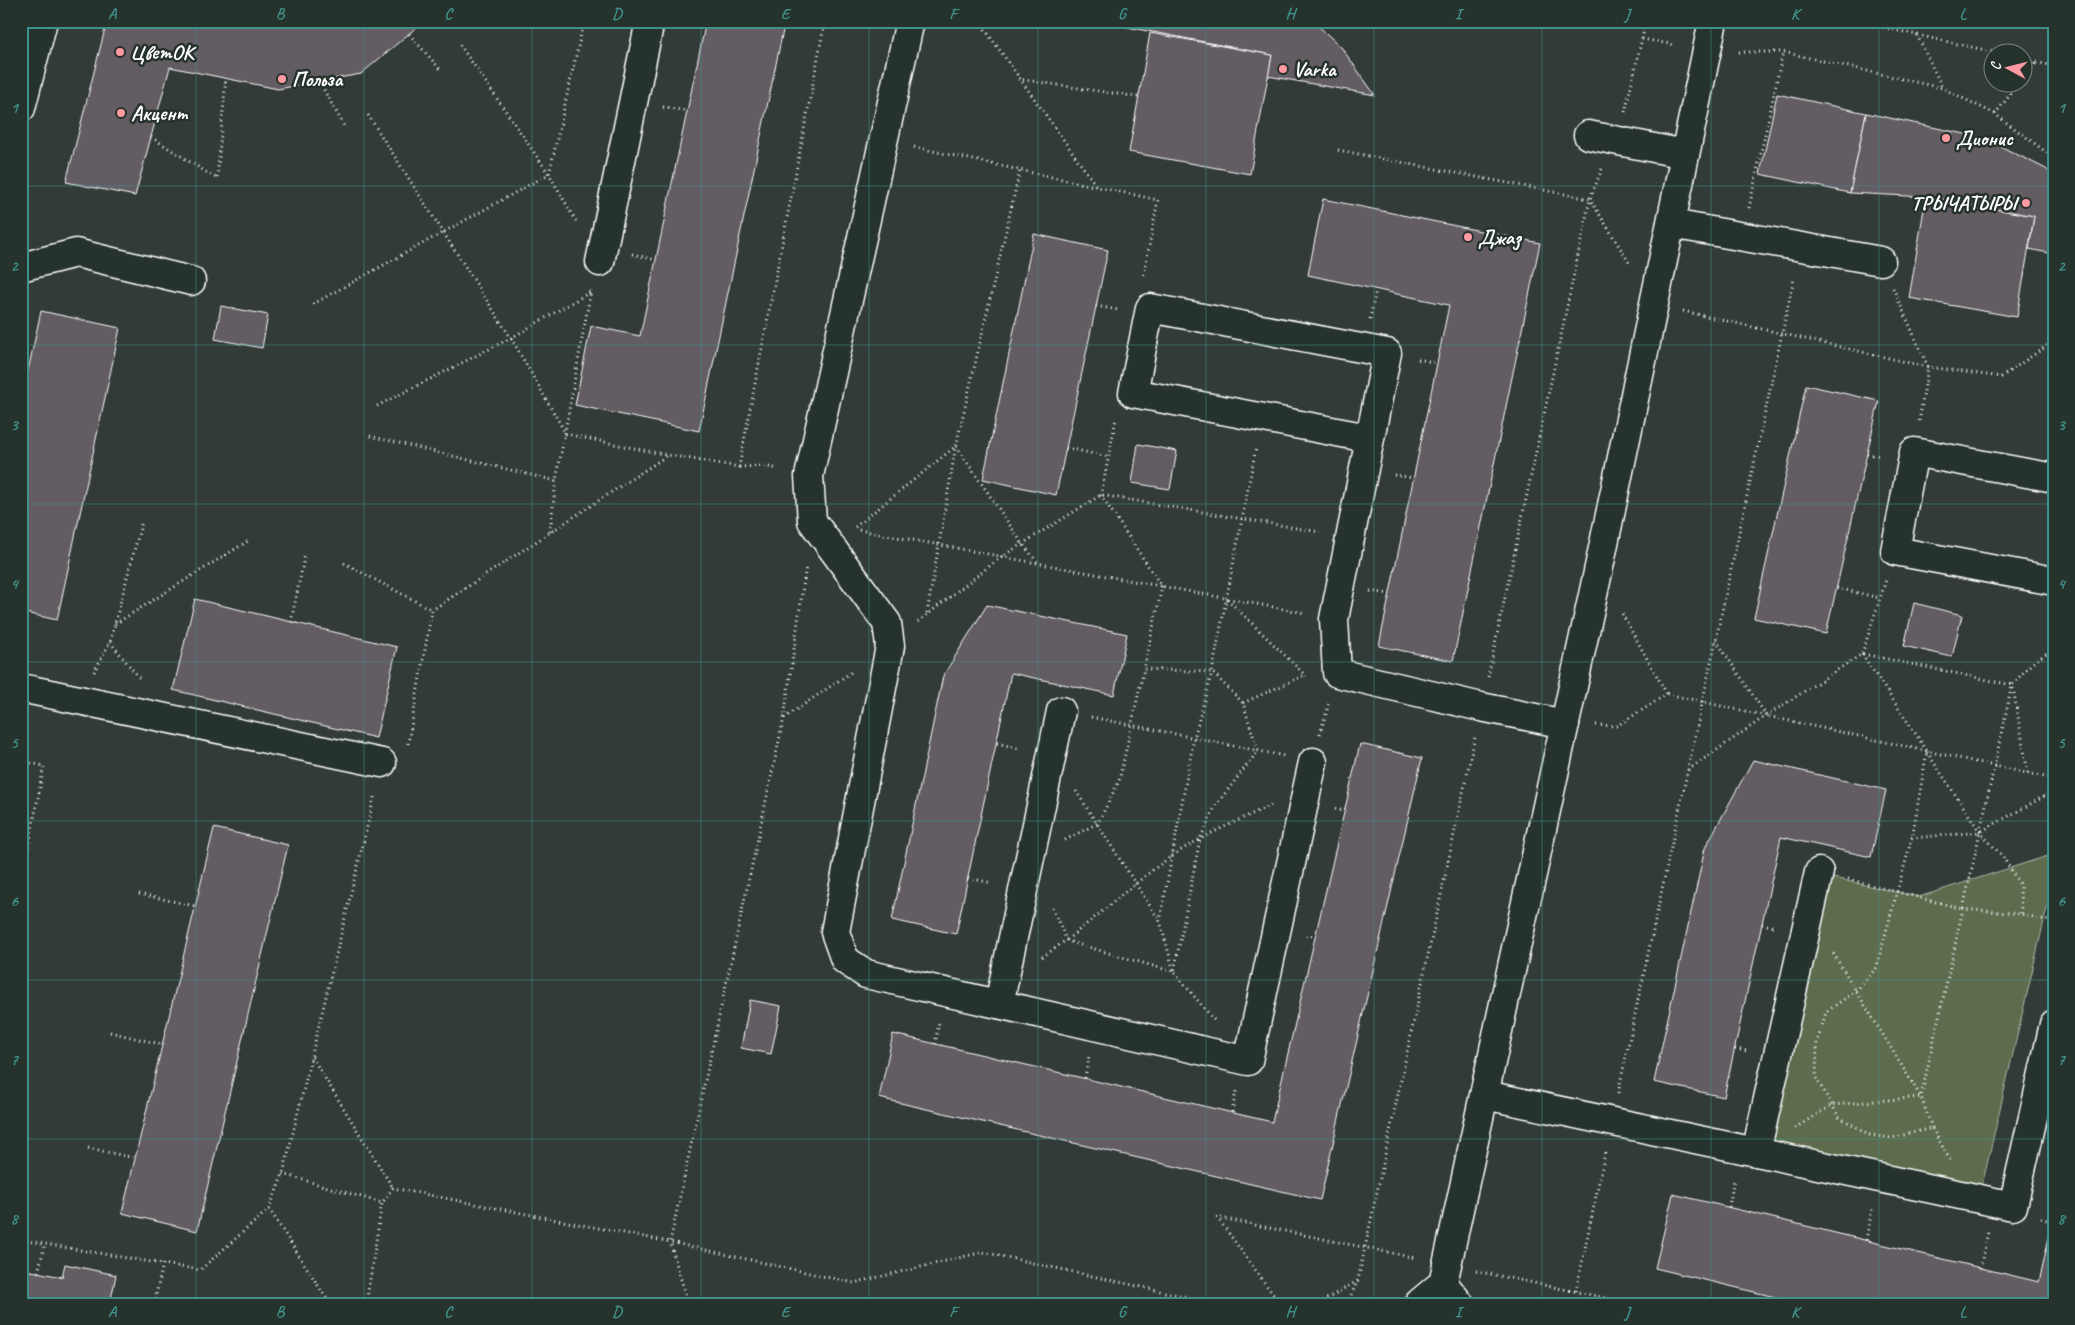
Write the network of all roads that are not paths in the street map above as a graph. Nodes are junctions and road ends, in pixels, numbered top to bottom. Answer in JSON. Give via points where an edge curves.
{"nodes":[{"id":1,"x":43,"y":21,"type":"edge"},
{"id":2,"x":650,"y":21,"type":"edge"},
{"id":3,"x":910,"y":21,"type":"edge"},
{"id":4,"x":1714,"y":21,"type":"edge"},
{"id":5,"x":21,"y":108,"type":"edge"},
{"id":6,"x":1588,"y":135,"type":"dead end"},
{"id":7,"x":1685,"y":154,"type":"junction"},
{"id":8,"x":1670,"y":224,"type":"junction"},
{"id":9,"x":1881,"y":261,"type":"road end"},
{"id":10,"x":600,"y":262,"type":"road end"},
{"id":11,"x":21,"y":267,"type":"edge"},
{"id":12,"x":191,"y":281,"type":"dead end"},
{"id":13,"x":1368,"y":438,"type":"junction"},
{"id":14,"x":2054,"y":478,"type":"edge"},
{"id":15,"x":2054,"y":581,"type":"edge"},
{"id":16,"x":21,"y":688,"type":"edge"},
{"id":17,"x":1061,"y":711,"type":"road end"},
{"id":18,"x":1565,"y":724,"type":"junction"},
{"id":19,"x":382,"y":763,"type":"road end"},
{"id":20,"x":1310,"y":775,"type":"road end"},
{"id":21,"x":1819,"y":872,"type":"road end"},
{"id":22,"x":999,"y":1004,"type":"junction"},
{"id":23,"x":2054,"y":1024,"type":"edge"},
{"id":24,"x":1485,"y":1095,"type":"junction"},
{"id":25,"x":1756,"y":1152,"type":"junction"},
{"id":26,"x":1443,"y":1283,"type":"junction"},
{"id":27,"x":1418,"y":1304,"type":"edge"},
{"id":28,"x":1460,"y":1304,"type":"edge"}],
"edges":[{"from":1,"to":5,"type":"lane"},
{"from":2,"to":10,"type":"lane"},
{"from":3,"to":22,"type":"lane","via":[[808,476],[812,521],[887,623],[890,646],[835,932],[846,960],[866,974]]},
{"from":4,"to":7,"type":"lane"},
{"from":6,"to":7,"type":"lane"},
{"from":7,"to":8,"type":"lane"},
{"from":8,"to":9,"type":"lane"},
{"from":8,"to":18,"type":"lane"},
{"from":11,"to":12,"type":"lane","via":[[76,253]]},
{"from":13,"to":13,"type":"lane","via":[[1386,353],[1150,308],[1132,393]]},
{"from":13,"to":18,"type":"lane","via":[[1334,619],[1337,673]]},
{"from":14,"to":15,"type":"lane","via":[[1914,452],[1895,551]]},
{"from":16,"to":19,"type":"lane"},
{"from":17,"to":22,"type":"lane"},
{"from":18,"to":24,"type":"lane"},
{"from":20,"to":22,"type":"lane","via":[[1248,1061]]},
{"from":21,"to":25,"type":"lane"},
{"from":23,"to":25,"type":"lane","via":[[2013,1206]]},
{"from":24,"to":25,"type":"lane"},
{"from":24,"to":26,"type":"lane"},
{"from":26,"to":27,"type":"lane"},
{"from":26,"to":28,"type":"lane"}]}
